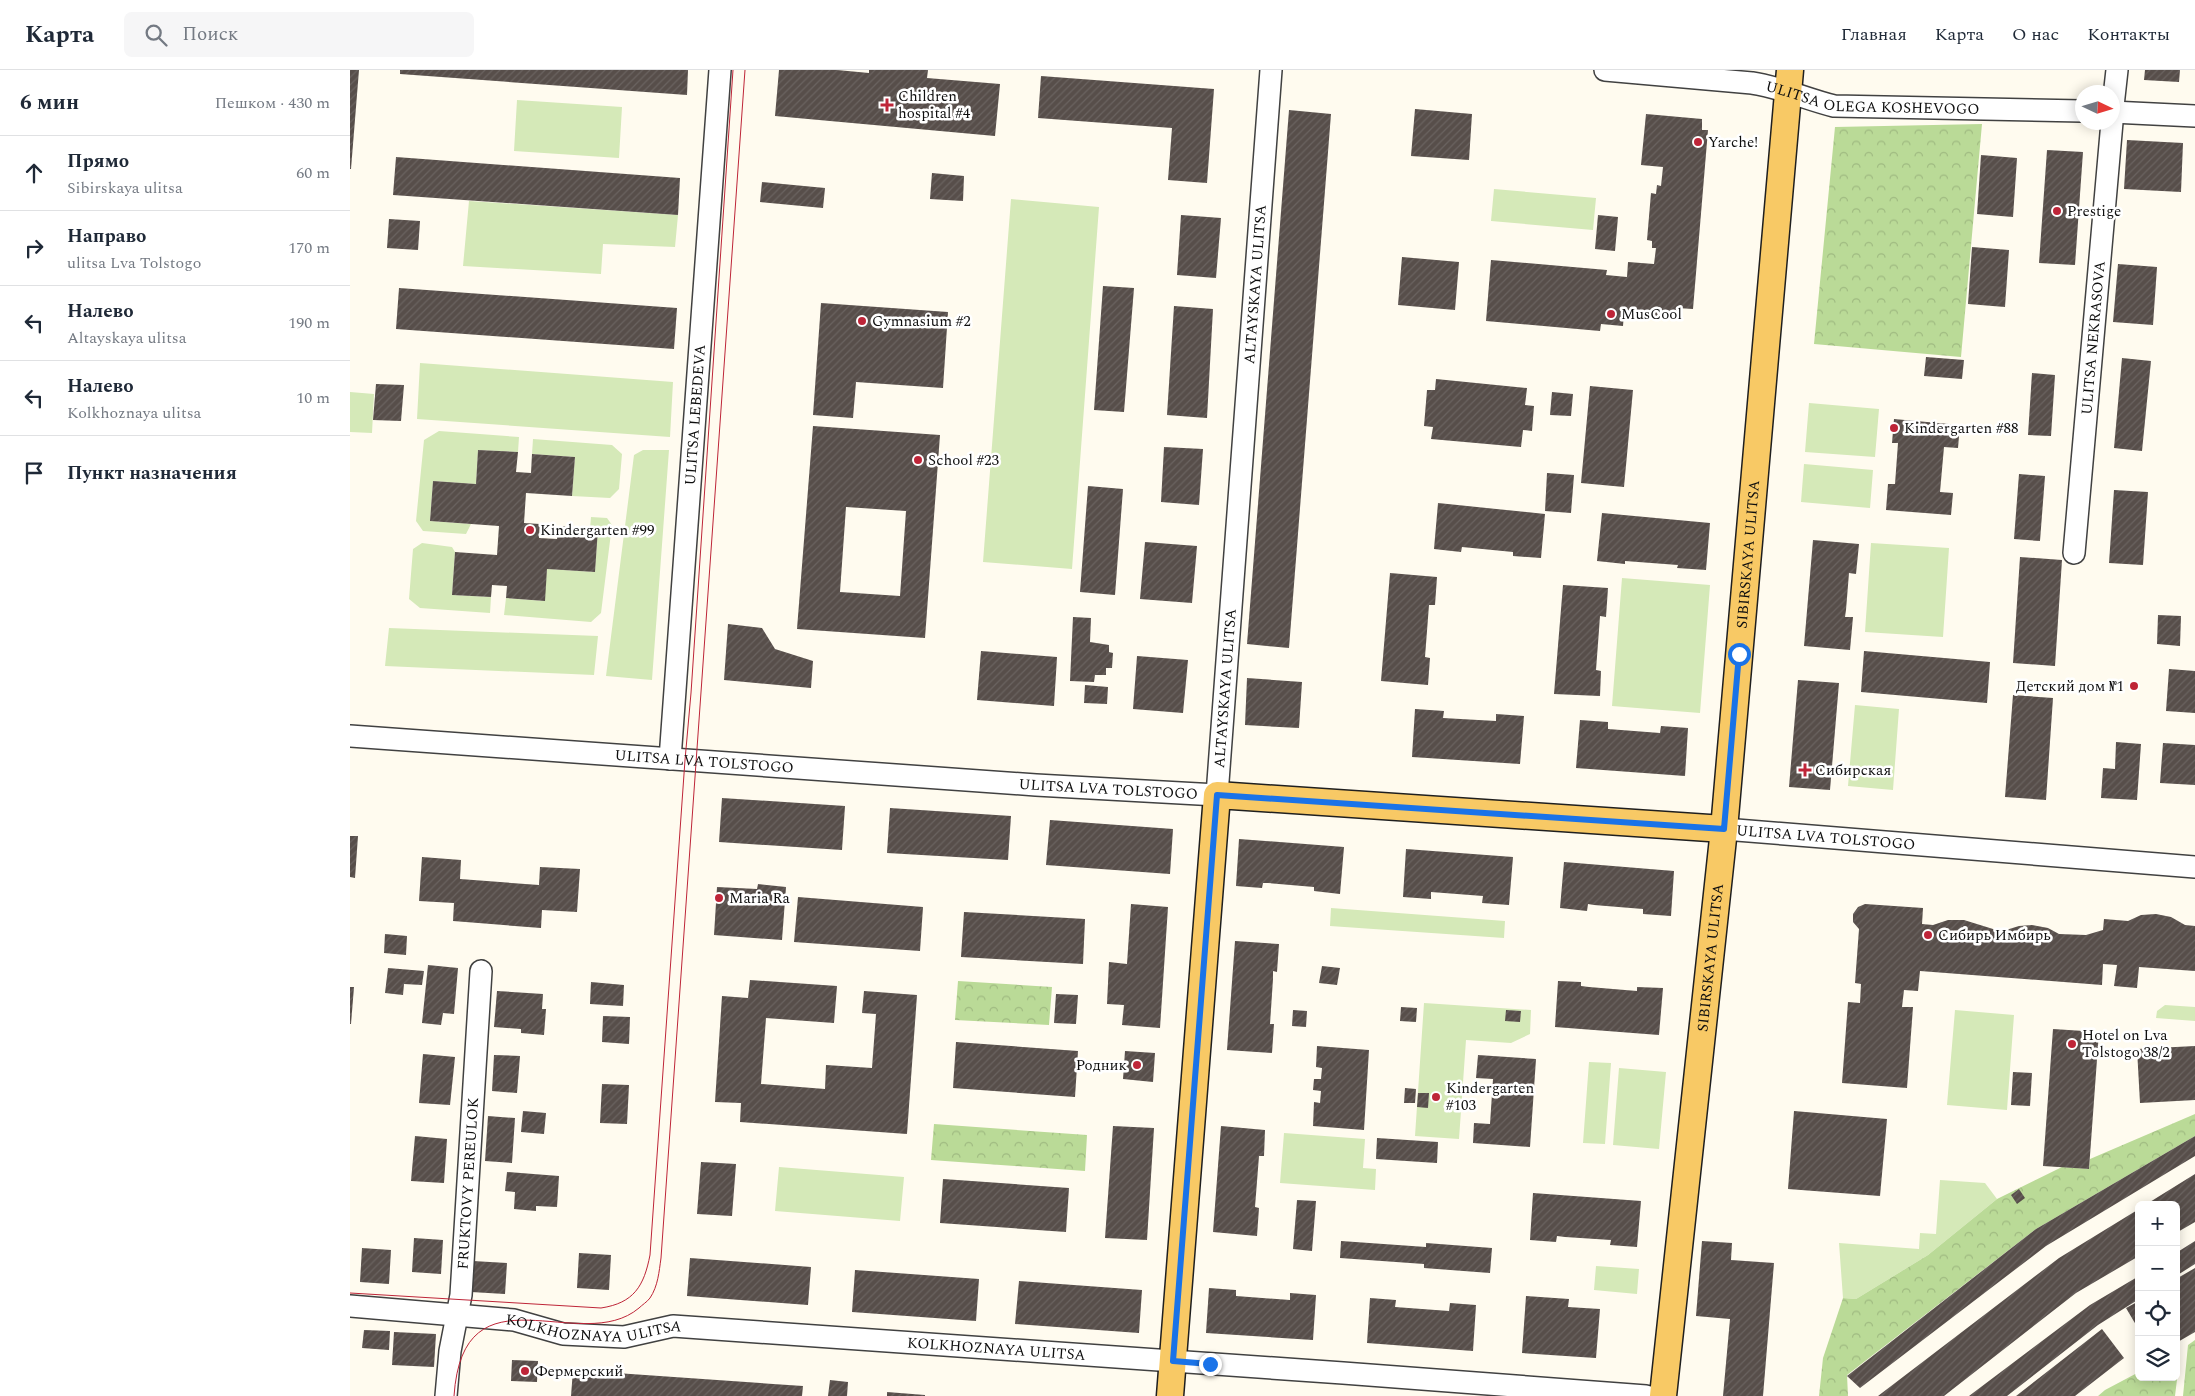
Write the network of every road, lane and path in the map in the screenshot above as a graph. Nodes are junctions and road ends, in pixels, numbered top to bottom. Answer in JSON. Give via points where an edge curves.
{"nodes":[{"id":1,"x":720,"y":70,"type":"edge"},
{"id":2,"x":1270,"y":70,"type":"edge"},
{"id":3,"x":1605,"y":70,"type":"edge"},
{"id":4,"x":2116,"y":70,"type":"edge"},
{"id":5,"x":1789,"y":80,"type":"edge"},
{"id":6,"x":2115,"y":85,"type":"edge"},
{"id":7,"x":2075,"y":111,"type":"edge"},
{"id":8,"x":2120,"y":113,"type":"edge"},
{"id":9,"x":2195,"y":116,"type":"edge"},
{"id":10,"x":2111,"y":130,"type":"edge"},
{"id":11,"x":2074,"y":553,"type":"dead end"},
{"id":12,"x":350,"y":736,"type":"edge"},
{"id":13,"x":670,"y":759,"type":"junction"},
{"id":14,"x":1217,"y":795,"type":"junction"},
{"id":15,"x":1724,"y":829,"type":"junction"},
{"id":16,"x":2195,"y":867,"type":"edge"},
{"id":17,"x":481,"y":971,"type":"dead end"},
{"id":18,"x":350,"y":1306,"type":"edge"},
{"id":19,"x":457,"y":1314,"type":"junction"},
{"id":20,"x":1173,"y":1361,"type":"junction"},
{"id":21,"x":446,"y":1396,"type":"edge"},
{"id":22,"x":1170,"y":1396,"type":"edge"},
{"id":23,"x":1646,"y":1396,"type":"edge"},
{"id":24,"x":1663,"y":1396,"type":"edge"}],
"edges":[{"from":1,"to":13,"type":"street","name":"ULITSA LEBEDEVA"},
{"from":2,"to":14,"type":"street","name":"ALTAYSKAYA ULITSA"},
{"from":3,"to":5,"type":"street","name":"ULITSA OLEGA KOSHEVOGO","via":[[1752,83]]},
{"from":4,"to":6,"type":"street"},
{"from":5,"to":7,"type":"street","name":"ULITSA OLEGA KOSHEVOGO","via":[[1807,99],[1834,106]]},
{"from":5,"to":15,"type":"main road","name":"SIBIRSKAYA ULITSA"},
{"from":8,"to":9,"type":"street"},
{"from":10,"to":11,"type":"street","name":"ULITSA NEKRASOVA"},
{"from":12,"to":13,"type":"street","name":"ULITSA LVA TOLSTOGO"},
{"from":13,"to":14,"type":"street","name":"ULITSA LVA TOLSTOGO"},
{"from":14,"to":15,"type":"main road","name":"ULITSA LVA TOLSTOGO"},
{"from":14,"to":20,"type":"main road","name":"ALTAYSKAYA ULITSA"},
{"from":15,"to":16,"type":"street","name":"ULITSA LVA TOLSTOGO"},
{"from":15,"to":24,"type":"main road","name":"SIBIRSKAYA ULITSA"},
{"from":17,"to":19,"type":"street","name":"FRUKTOVY PEREULOK","via":[[461,1295]]},
{"from":18,"to":19,"type":"street","name":"KOLKHOZNAYA ULITSA"},
{"from":19,"to":20,"type":"street","name":"KOLKHOZNAYA ULITSA","via":[[514,1320],[572,1334],[624,1337],[673,1326]]},
{"from":19,"to":21,"type":"street","name":"FRUKTOVY PEREULOK"},
{"from":20,"to":22,"type":"main road","name":"ALTAYSKAYA ULITSA"},
{"from":20,"to":23,"type":"street","name":"KOLKHOZNAYA ULITSA"}]}
